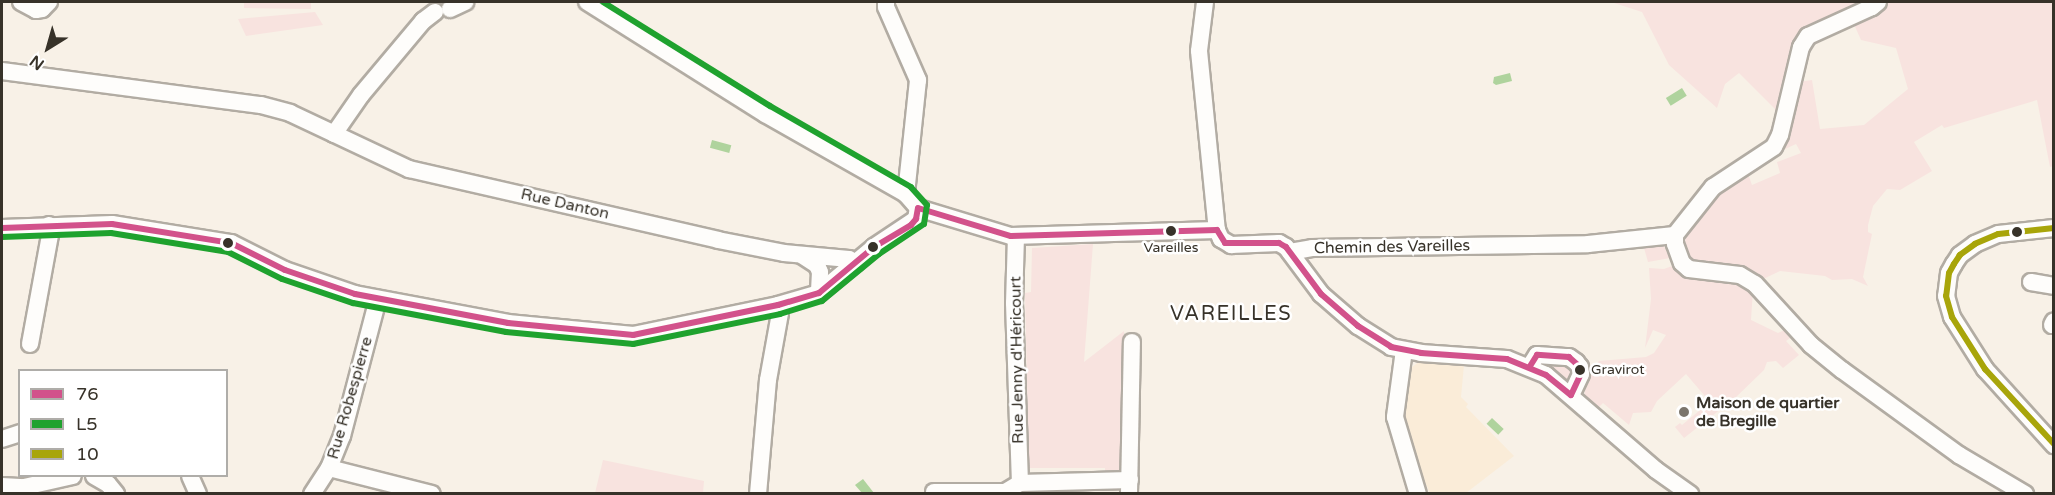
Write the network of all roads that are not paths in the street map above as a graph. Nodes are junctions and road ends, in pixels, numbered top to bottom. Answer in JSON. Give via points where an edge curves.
{"nodes":[{"id":1,"x":21,"y":2,"type":"edge"},
{"id":2,"x":49,"y":2,"type":"edge"},
{"id":3,"x":465,"y":2,"type":"edge"},
{"id":4,"x":587,"y":2,"type":"edge"},
{"id":5,"x":886,"y":2,"type":"edge"},
{"id":6,"x":1205,"y":2,"type":"edge"},
{"id":7,"x":1878,"y":2,"type":"edge"},
{"id":8,"x":2,"y":70,"type":"edge"},
{"id":9,"x":334,"y":134,"type":"junction"},
{"id":10,"x":906,"y":194,"type":"junction"},
{"id":11,"x":916,"y":216,"type":"junction"},
{"id":12,"x":49,"y":225,"type":"junction"},
{"id":13,"x":2,"y":228,"type":"edge"},
{"id":14,"x":2054,"y":228,"type":"edge"},
{"id":15,"x":1217,"y":230,"type":"junction"},
{"id":16,"x":1675,"y":235,"type":"junction"},
{"id":17,"x":1016,"y":236,"type":"junction"},
{"id":18,"x":1290,"y":252,"type":"junction"},
{"id":19,"x":802,"y":255,"type":"junction"},
{"id":20,"x":856,"y":263,"type":"junction"},
{"id":21,"x":2031,"y":282,"type":"dead end"},
{"id":22,"x":2054,"y":286,"type":"edge"},
{"id":23,"x":819,"y":292,"type":"junction"},
{"id":24,"x":378,"y":299,"type":"junction"},
{"id":25,"x":778,"y":305,"type":"junction"},
{"id":26,"x":1132,"y":342,"type":"dead end"},
{"id":27,"x":30,"y":344,"type":"dead end"},
{"id":28,"x":1404,"y":350,"type":"junction"},
{"id":29,"x":1530,"y":366,"type":"junction"},
{"id":30,"x":1570,"y":395,"type":"junction"},
{"id":31,"x":18,"y":434,"type":"edge"},
{"id":32,"x":2,"y":439,"type":"edge"},
{"id":33,"x":2054,"y":445,"type":"edge"},
{"id":34,"x":329,"y":468,"type":"junction"},
{"id":35,"x":69,"y":477,"type":"edge"},
{"id":36,"x":96,"y":477,"type":"edge"},
{"id":37,"x":190,"y":477,"type":"edge"},
{"id":38,"x":1020,"y":483,"type":"junction"},
{"id":39,"x":2,"y":486,"type":"edge"},
{"id":40,"x":1129,"y":487,"type":"edge"},
{"id":41,"x":934,"y":492,"type":"dead end"},
{"id":42,"x":116,"y":494,"type":"edge"},
{"id":43,"x":198,"y":494,"type":"edge"},
{"id":44,"x":312,"y":494,"type":"edge"},
{"id":45,"x":432,"y":494,"type":"edge"},
{"id":46,"x":759,"y":494,"type":"edge"},
{"id":47,"x":1418,"y":494,"type":"edge"},
{"id":48,"x":1690,"y":494,"type":"edge"},
{"id":49,"x":2025,"y":494,"type":"edge"}],
"edges":[{"from":1,"to":2,"type":"street","via":[[36,10]]},
{"from":3,"to":9,"type":"street","via":[[423,21]]},
{"from":4,"to":10,"type":"street","via":[[765,114]]},
{"from":5,"to":10,"type":"street","via":[[918,80]]},
{"from":6,"to":15,"type":"street","via":[[1199,51]]},
{"from":7,"to":16,"type":"street","via":[[1808,36],[1774,147],[1713,187]]},
{"from":8,"to":9,"type":"street","name":"Rue Danton","via":[[261,105],[290,113]]},
{"from":9,"to":19,"type":"street","name":"Rue Danton","via":[[409,169],[718,240]]},
{"from":10,"to":11,"type":"street"},
{"from":11,"to":17,"type":"street"},
{"from":11,"to":20,"type":"street"},
{"from":12,"to":13,"type":"street"},
{"from":12,"to":24,"type":"street","via":[[112,224],[231,243],[285,270]]},
{"from":12,"to":27,"type":"street"},
{"from":14,"to":33,"type":"street","via":[[1998,234],[1975,244],[1954,264],[1946,296],[1952,317],[1985,369]]},
{"from":15,"to":17,"type":"street"},
{"from":15,"to":18,"type":"street","name":"Chemin des Vareilles","via":[[1225,243],[1279,243]]},
{"from":16,"to":18,"type":"street","name":"Chemin des Vareilles","via":[[1588,244],[1312,248]]},
{"from":16,"to":49,"type":"street","via":[[1679,257],[1689,268],[1740,275],[1755,284],[1811,345],[1842,370],[1959,455]]},
{"from":17,"to":38,"type":"street","name":"Rue Jenny d'Héricourt","via":[[1014,303]]},
{"from":18,"to":28,"type":"street","via":[[1310,282],[1358,326],[1377,341]]},
{"from":19,"to":20,"type":"street","name":"Rue Danton"},
{"from":19,"to":23,"type":"street","via":[[817,265]]},
{"from":20,"to":23,"type":"street"},
{"from":21,"to":22,"type":"street"},
{"from":23,"to":25,"type":"street"},
{"from":24,"to":25,"type":"street","via":[[508,323],[633,335]]},
{"from":24,"to":34,"type":"street","name":"Rue Robespierre","via":[[352,402]]},
{"from":25,"to":46,"type":"street"},
{"from":26,"to":40,"type":"street"},
{"from":28,"to":29,"type":"street","via":[[1507,359]]},
{"from":28,"to":47,"type":"street","via":[[1395,417]]},
{"from":29,"to":30,"type":"street"},
{"from":29,"to":30,"type":"street","via":[[1537,355],[1569,357],[1576,362],[1581,374]]},
{"from":30,"to":48,"type":"street","via":[[1656,470]]},
{"from":31,"to":32,"type":"street"},
{"from":34,"to":44,"type":"street","name":"Rue Robespierre"},
{"from":34,"to":45,"type":"street"},
{"from":35,"to":39,"type":"street","via":[[24,487]]},
{"from":36,"to":42,"type":"street"},
{"from":37,"to":43,"type":"street"},
{"from":38,"to":40,"type":"street"},
{"from":38,"to":41,"type":"street","via":[[1005,492]]}]}
